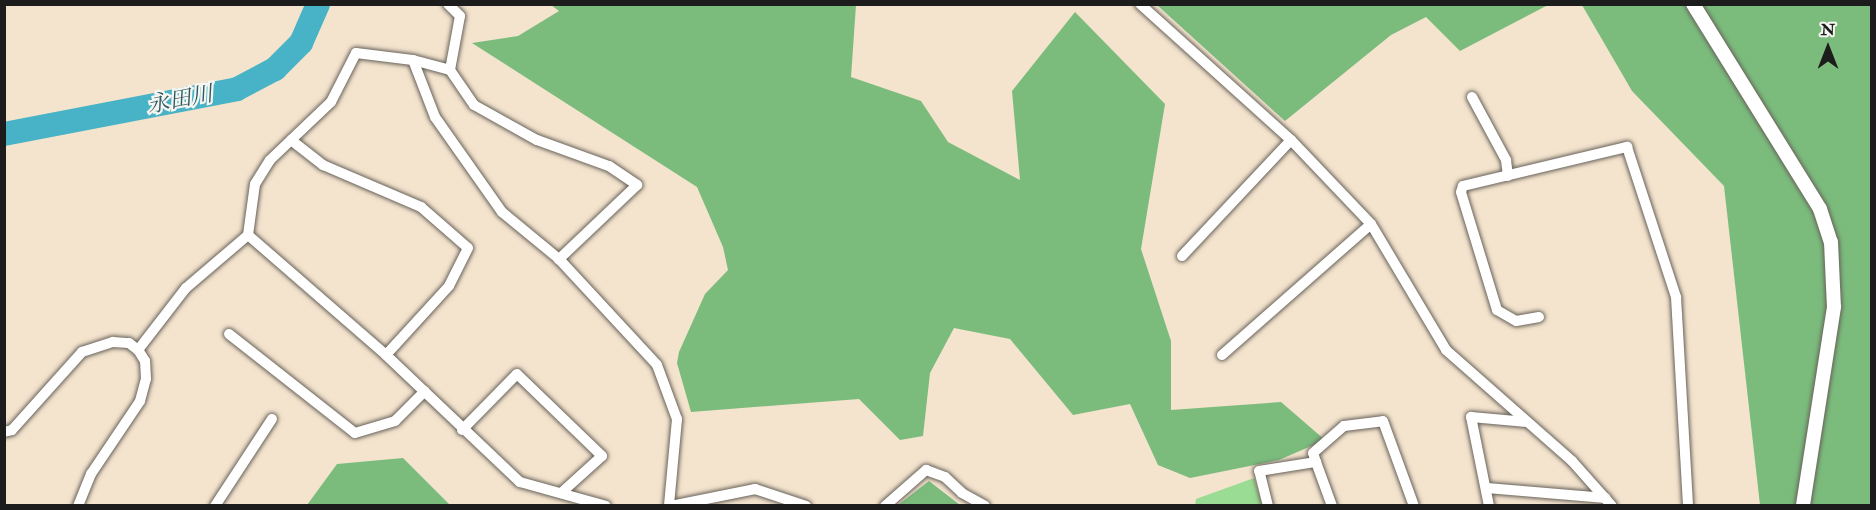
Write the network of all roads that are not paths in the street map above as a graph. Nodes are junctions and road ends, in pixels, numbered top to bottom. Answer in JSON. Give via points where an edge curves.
{"nodes":[{"id":1,"x":448,"y":4,"type":"edge"},
{"id":2,"x":1140,"y":4,"type":"edge"},
{"id":3,"x":1694,"y":4,"type":"edge"},
{"id":4,"x":413,"y":60,"type":"junction"},
{"id":5,"x":450,"y":70,"type":"junction"},
{"id":6,"x":1472,"y":97,"type":"dead end"},
{"id":7,"x":291,"y":140,"type":"junction"},
{"id":8,"x":1291,"y":140,"type":"junction"},
{"id":9,"x":1508,"y":176,"type":"junction"},
{"id":10,"x":1371,"y":224,"type":"junction"},
{"id":11,"x":248,"y":235,"type":"junction"},
{"id":12,"x":1182,"y":256,"type":"dead end"},
{"id":13,"x":559,"y":259,"type":"junction"},
{"id":14,"x":1539,"y":316,"type":"dead end"},
{"id":15,"x":229,"y":334,"type":"dead end"},
{"id":16,"x":138,"y":350,"type":"junction"},
{"id":17,"x":386,"y":355,"type":"junction"},
{"id":18,"x":1222,"y":355,"type":"dead end"},
{"id":19,"x":425,"y":391,"type":"junction"},
{"id":20,"x":272,"y":419,"type":"dead end"},
{"id":21,"x":1527,"y":422,"type":"junction"},
{"id":22,"x":462,"y":430,"type":"junction"},
{"id":23,"x":8,"y":431,"type":"edge"},
{"id":24,"x":4,"y":442,"type":"edge"},
{"id":25,"x":1316,"y":462,"type":"junction"},
{"id":26,"x":1487,"y":488,"type":"junction"},
{"id":27,"x":561,"y":493,"type":"junction"},
{"id":28,"x":1609,"y":502,"type":"edge"},
{"id":29,"x":78,"y":506,"type":"edge"},
{"id":30,"x":215,"y":506,"type":"edge"},
{"id":31,"x":606,"y":506,"type":"edge"},
{"id":32,"x":670,"y":506,"type":"edge"},
{"id":33,"x":806,"y":506,"type":"edge"},
{"id":34,"x":885,"y":506,"type":"edge"},
{"id":35,"x":985,"y":506,"type":"edge"},
{"id":36,"x":1268,"y":506,"type":"edge"},
{"id":37,"x":1332,"y":506,"type":"edge"},
{"id":38,"x":1414,"y":506,"type":"edge"},
{"id":39,"x":1489,"y":506,"type":"edge"},
{"id":40,"x":1688,"y":506,"type":"edge"},
{"id":41,"x":1803,"y":506,"type":"edge"}],
"edges":[{"from":1,"to":5,"type":"street","via":[[460,16]]},
{"from":2,"to":8,"type":"street"},
{"from":3,"to":41,"type":"street","via":[[1820,209],[1831,242],[1834,307]]},
{"from":4,"to":5,"type":"street"},
{"from":4,"to":7,"type":"street","via":[[356,53],[331,102]]},
{"from":4,"to":13,"type":"street","via":[[435,117],[502,212]]},
{"from":5,"to":13,"type":"street","via":[[474,105],[537,140],[609,166],[637,185]]},
{"from":6,"to":9,"type":"street","via":[[1506,160]]},
{"from":7,"to":11,"type":"street","via":[[270,160],[255,184]]},
{"from":7,"to":17,"type":"street","via":[[323,165],[421,207],[468,248],[449,286]]},
{"from":8,"to":10,"type":"street"},
{"from":8,"to":12,"type":"street"},
{"from":9,"to":14,"type":"street","via":[[1463,186],[1461,192],[1497,310],[1515,321]]},
{"from":9,"to":40,"type":"street","via":[[1627,147],[1676,297]]},
{"from":10,"to":18,"type":"street"},
{"from":10,"to":21,"type":"street","via":[[1446,350]]},
{"from":11,"to":16,"type":"street","via":[[186,288]]},
{"from":11,"to":17,"type":"street"},
{"from":13,"to":32,"type":"street","via":[[657,366],[677,419]]},
{"from":15,"to":19,"type":"street","via":[[355,433],[395,422]]},
{"from":16,"to":23,"type":"street","via":[[113,342],[82,352]]},
{"from":16,"to":29,"type":"street","via":[[145,361],[146,379],[140,401],[91,474]]},
{"from":17,"to":19,"type":"street"},
{"from":19,"to":22,"type":"street"},
{"from":20,"to":30,"type":"street"},
{"from":21,"to":26,"type":"street","via":[[1471,417]]},
{"from":21,"to":28,"type":"street","via":[[1572,461]]},
{"from":22,"to":27,"type":"street","via":[[520,482]]},
{"from":22,"to":27,"type":"street","via":[[517,374],[602,456]]},
{"from":23,"to":24,"type":"street"},
{"from":25,"to":36,"type":"street","via":[[1259,471]]},
{"from":25,"to":37,"type":"street"},
{"from":25,"to":38,"type":"street","via":[[1313,453],[1344,426],[1383,421]]},
{"from":26,"to":28,"type":"street"},
{"from":26,"to":39,"type":"street"},
{"from":27,"to":31,"type":"street"},
{"from":32,"to":33,"type":"street","via":[[755,489]]},
{"from":34,"to":35,"type":"street","via":[[926,470],[945,477]]}]}
